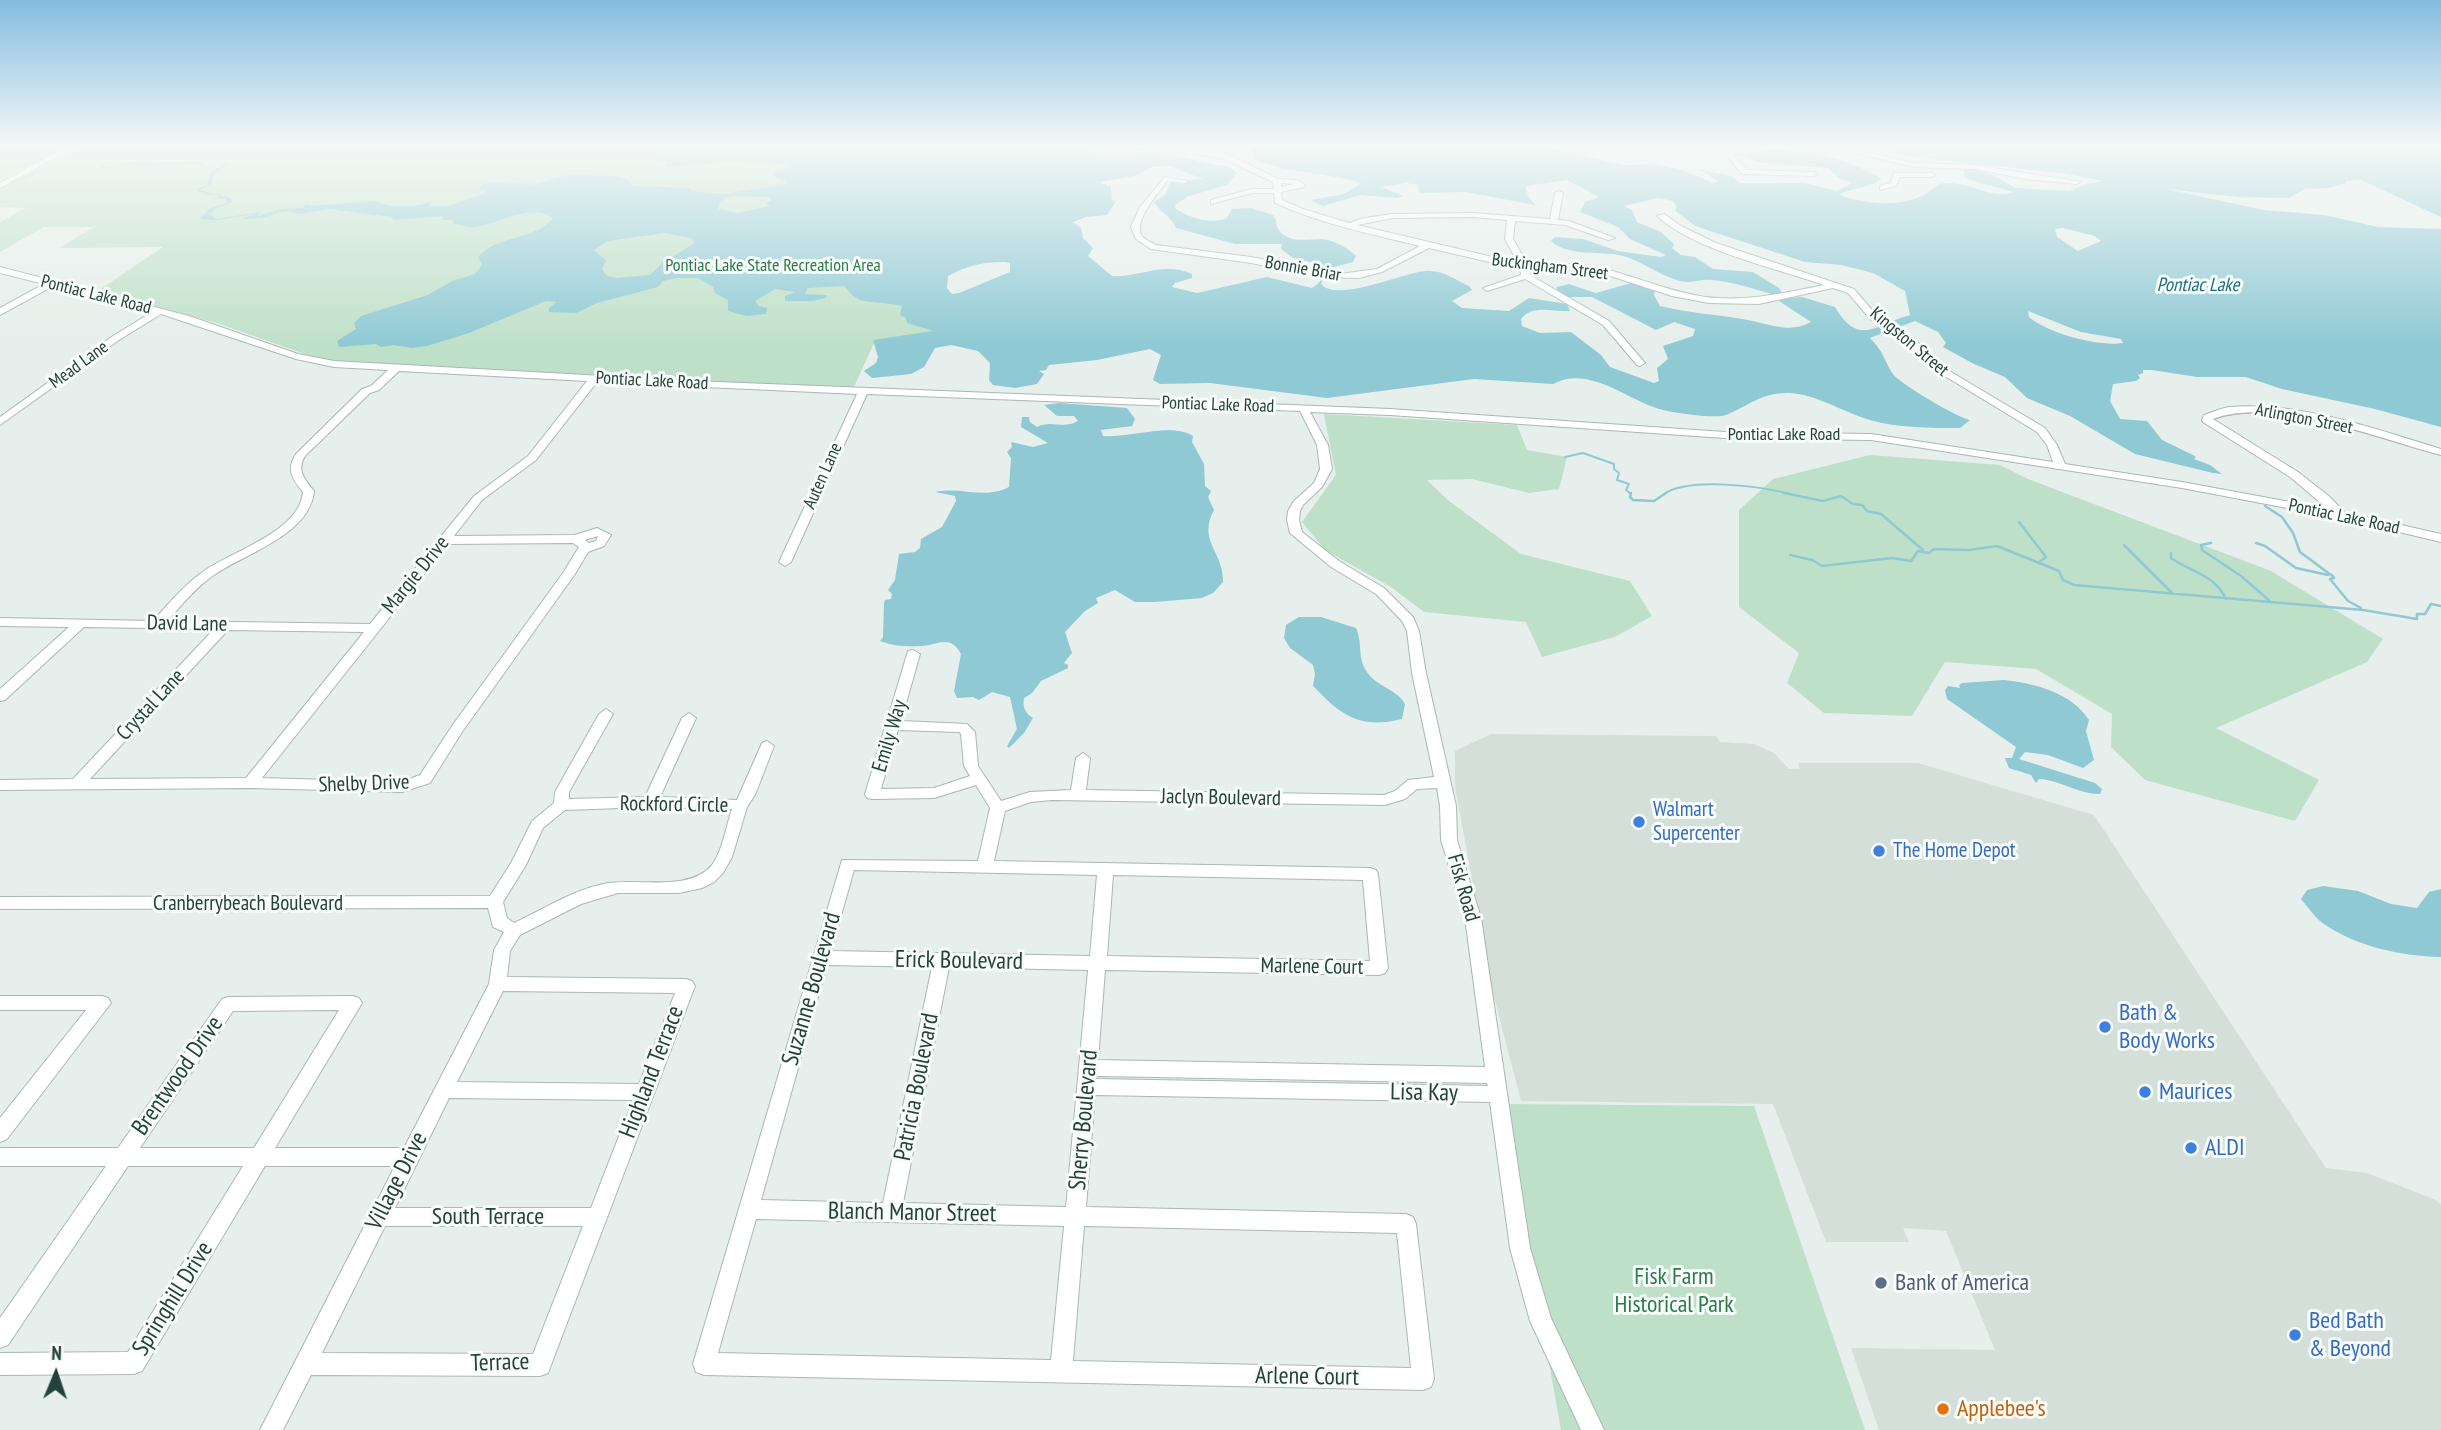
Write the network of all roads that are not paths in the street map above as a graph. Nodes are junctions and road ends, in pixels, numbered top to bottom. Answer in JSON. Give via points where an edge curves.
{"nodes":[{"id":1,"x":1141,"y":214,"type":"edge"},
{"id":2,"x":1309,"y":214,"type":"edge"},
{"id":3,"x":1555,"y":214,"type":"edge"},
{"id":4,"x":1661,"y":216,"type":"dead end"},
{"id":5,"x":1511,"y":218,"type":"junction"},
{"id":6,"x":1554,"y":221,"type":"junction"},
{"id":7,"x":1348,"y":226,"type":"junction"},
{"id":8,"x":1611,"y":238,"type":"dead end"},
{"id":9,"x":1427,"y":246,"type":"junction"},
{"id":10,"x":1525,"y":271,"type":"junction"},
{"id":11,"x":2,"y":272,"type":"edge"},
{"id":12,"x":51,"y":284,"type":"junction"},
{"id":13,"x":1835,"y":285,"type":"junction"},
{"id":14,"x":1487,"y":288,"type":"dead end"},
{"id":15,"x":160,"y":311,"type":"junction"},
{"id":16,"x":0,"y":312,"type":"edge"},
{"id":17,"x":1640,"y":362,"type":"dead end"},
{"id":18,"x":382,"y":368,"type":"junction"},
{"id":19,"x":395,"y":369,"type":"junction"},
{"id":20,"x":594,"y":379,"type":"junction"},
{"id":21,"x":366,"y":391,"type":"junction"},
{"id":22,"x":863,"y":391,"type":"junction"},
{"id":23,"x":1303,"y":408,"type":"junction"},
{"id":24,"x":0,"y":422,"type":"edge"},
{"id":25,"x":2441,"y":452,"type":"edge"},
{"id":26,"x":2060,"y":465,"type":"junction"},
{"id":27,"x":2340,"y":515,"type":"junction"},
{"id":28,"x":2441,"y":538,"type":"edge"},
{"id":29,"x":444,"y":540,"type":"junction"},
{"id":30,"x":785,"y":562,"type":"dead end"},
{"id":31,"x":0,"y":622,"type":"edge"},
{"id":32,"x":158,"y":623,"type":"junction"},
{"id":33,"x":80,"y":624,"type":"junction"},
{"id":34,"x":225,"y":625,"type":"junction"},
{"id":35,"x":373,"y":628,"type":"junction"},
{"id":36,"x":914,"y":654,"type":"dead end"},
{"id":37,"x":0,"y":697,"type":"edge"},
{"id":38,"x":606,"y":714,"type":"dead end"},
{"id":39,"x":689,"y":719,"type":"dead end"},
{"id":40,"x":893,"y":725,"type":"junction"},
{"id":41,"x":767,"y":746,"type":"dead end"},
{"id":42,"x":1083,"y":758,"type":"dead end"},
{"id":43,"x":978,"y":779,"type":"junction"},
{"id":44,"x":1442,"y":782,"type":"junction"},
{"id":45,"x":250,"y":783,"type":"junction"},
{"id":46,"x":0,"y":785,"type":"edge"},
{"id":47,"x":76,"y":785,"type":"junction"},
{"id":48,"x":1078,"y":796,"type":"junction"},
{"id":49,"x":650,"y":802,"type":"junction"},
{"id":50,"x":561,"y":805,"type":"junction"},
{"id":51,"x":740,"y":806,"type":"junction"},
{"id":52,"x":998,"y":808,"type":"junction"},
{"id":53,"x":985,"y":866,"type":"junction"},
{"id":54,"x":1106,"y":869,"type":"junction"},
{"id":55,"x":495,"y":902,"type":"junction"},
{"id":56,"x":0,"y":903,"type":"edge"},
{"id":57,"x":514,"y":930,"type":"junction"},
{"id":58,"x":821,"y":958,"type":"junction"},
{"id":59,"x":942,"y":961,"type":"junction"},
{"id":60,"x":1098,"y":963,"type":"junction"},
{"id":61,"x":498,"y":984,"type":"junction"},
{"id":62,"x":0,"y":1003,"type":"edge"},
{"id":63,"x":1088,"y":1077,"type":"junction"},
{"id":64,"x":1497,"y":1085,"type":"junction"},
{"id":65,"x":443,"y":1090,"type":"junction"},
{"id":66,"x":645,"y":1092,"type":"junction"},
{"id":67,"x":0,"y":1133,"type":"edge"},
{"id":68,"x":0,"y":1157,"type":"edge"},
{"id":69,"x":122,"y":1157,"type":"junction"},
{"id":70,"x":260,"y":1157,"type":"junction"},
{"id":71,"x":409,"y":1157,"type":"junction"},
{"id":72,"x":749,"y":1209,"type":"junction"},
{"id":73,"x":891,"y":1213,"type":"junction"},
{"id":74,"x":1075,"y":1216,"type":"junction"},
{"id":75,"x":379,"y":1217,"type":"junction"},
{"id":76,"x":597,"y":1217,"type":"junction"},
{"id":77,"x":0,"y":1337,"type":"edge"},
{"id":78,"x":0,"y":1363,"type":"edge"},
{"id":79,"x":304,"y":1364,"type":"junction"},
{"id":80,"x":704,"y":1364,"type":"joint"},
{"id":81,"x":1061,"y":1371,"type":"junction"},
{"id":82,"x":271,"y":1430,"type":"edge"},
{"id":83,"x":1593,"y":1430,"type":"edge"}],
"edges":[{"from":1,"to":9,"type":"street","name":"Bonnie Briar","via":[[1135,227],[1139,238],[1154,247],[1252,260],[1324,276],[1369,273]]},
{"from":2,"to":7,"type":"street","name":"Buckingham Street"},
{"from":3,"to":6,"type":"street"},
{"from":4,"to":13,"type":"street","name":"Kingston Street","via":[[1713,245]]},
{"from":5,"to":6,"type":"street"},
{"from":5,"to":7,"type":"street","via":[[1401,215]]},
{"from":5,"to":10,"type":"street","via":[[1508,239]]},
{"from":6,"to":8,"type":"street"},
{"from":7,"to":9,"type":"street","name":"Buckingham Street"},
{"from":9,"to":10,"type":"street","name":"Buckingham Street"},
{"from":10,"to":13,"type":"street","name":"Buckingham Street","via":[[1599,270],[1675,294],[1741,302]]},
{"from":10,"to":14,"type":"street"},
{"from":10,"to":17,"type":"street","via":[[1606,323]]},
{"from":11,"to":12,"type":"street","name":"Pontiac Lake Road"},
{"from":12,"to":15,"type":"street","name":"Pontiac Lake Road"},
{"from":12,"to":16,"type":"street"},
{"from":13,"to":26,"type":"street","name":"Kingston Street","via":[[1857,295],[1874,317],[1911,340],[1933,365],[2041,430]]},
{"from":15,"to":18,"type":"street","name":"Pontiac Lake Road","via":[[310,360]]},
{"from":15,"to":24,"type":"street","name":"Mead Lane"},
{"from":18,"to":19,"type":"street","name":"Pontiac Lake Road"},
{"from":18,"to":21,"type":"street","via":[[361,388]]},
{"from":19,"to":20,"type":"street","name":"Pontiac Lake Road"},
{"from":19,"to":21,"type":"street"},
{"from":20,"to":22,"type":"street","name":"Pontiac Lake Road"},
{"from":20,"to":29,"type":"street","name":"Margie Drive","via":[[531,458],[478,498]]},
{"from":21,"to":32,"type":"street","via":[[296,462],[297,478],[305,483],[309,496],[299,519],[208,574]]},
{"from":22,"to":23,"type":"street","name":"Pontiac Lake Road"},
{"from":22,"to":30,"type":"street","name":"Auten Lane"},
{"from":23,"to":26,"type":"street","name":"Pontiac Lake Road","via":[[1725,435],[1871,437]]},
{"from":23,"to":44,"type":"street","name":"Fisk Road","via":[[1327,467],[1318,485],[1298,502],[1292,524],[1303,541],[1380,590],[1408,620]]},
{"from":25,"to":27,"type":"street","name":"Arlington Street","via":[[2269,410],[2226,409],[2208,417],[2298,477]]},
{"from":26,"to":27,"type":"street","name":"Pontiac Lake Road"},
{"from":27,"to":28,"type":"street","name":"Pontiac Lake Road"},
{"from":29,"to":35,"type":"street","name":"Margie Drive"},
{"from":29,"to":45,"type":"street","name":"Shelby Drive","via":[[580,544],[425,779],[402,787]]},
{"from":31,"to":33,"type":"street","name":"David Lane"},
{"from":32,"to":33,"type":"street","name":"David Lane"},
{"from":32,"to":34,"type":"street","name":"David Lane"},
{"from":33,"to":37,"type":"street"},
{"from":34,"to":35,"type":"street","name":"David Lane"},
{"from":34,"to":47,"type":"street","name":"Crystal Lane"},
{"from":35,"to":45,"type":"street","name":"Margie Drive"},
{"from":36,"to":40,"type":"street","name":"Emily Way"},
{"from":38,"to":50,"type":"street","via":[[562,792]]},
{"from":39,"to":49,"type":"street"},
{"from":40,"to":43,"type":"street","via":[[962,727],[968,732],[971,766]]},
{"from":40,"to":43,"type":"street","name":"Emily Way","via":[[872,794],[934,793]]},
{"from":41,"to":51,"type":"street"},
{"from":42,"to":48,"type":"street"},
{"from":43,"to":52,"type":"street"},
{"from":44,"to":48,"type":"street","name":"Jaclyn Boulevard","via":[[1413,784],[1385,800]]},
{"from":44,"to":64,"type":"street","name":"Fisk Road","via":[[1450,840],[1473,918]]},
{"from":45,"to":47,"type":"street","name":"Shelby Drive"},
{"from":46,"to":47,"type":"street","name":"Shelby Drive"},
{"from":48,"to":52,"type":"street","name":"Jaclyn Boulevard","via":[[1030,797]]},
{"from":49,"to":50,"type":"street","name":"Rockford Circle"},
{"from":49,"to":51,"type":"street","name":"Rockford Circle"},
{"from":50,"to":55,"type":"street","via":[[537,825]]},
{"from":51,"to":57,"type":"street","name":"Rockford Circle","via":[[720,870],[706,881],[686,889],[615,887],[582,896]]},
{"from":52,"to":53,"type":"street"},
{"from":53,"to":54,"type":"street","name":"Suzanne Boulevard"},
{"from":53,"to":58,"type":"street","name":"Suzanne Boulevard","via":[[848,864]]},
{"from":54,"to":60,"type":"street","name":"Sherry Boulevard"},
{"from":54,"to":60,"type":"street","name":"Marlene Court","via":[[1370,874],[1378,968]]},
{"from":55,"to":56,"type":"street","name":"Cranberrybeach Boulevard"},
{"from":55,"to":57,"type":"street","via":[[499,922]]},
{"from":57,"to":61,"type":"street","name":"Village Drive","via":[[502,950]]},
{"from":58,"to":59,"type":"street","name":"Erick Boulevard"},
{"from":58,"to":72,"type":"street","name":"Suzanne Boulevard"},
{"from":59,"to":60,"type":"street","name":"Erick Boulevard"},
{"from":59,"to":73,"type":"street","name":"Patricia Boulevard"},
{"from":60,"to":63,"type":"street","name":"Sherry Boulevard"},
{"from":61,"to":65,"type":"street","name":"Village Drive"},
{"from":61,"to":66,"type":"street","name":"Highland Terrace","via":[[685,986]]},
{"from":62,"to":67,"type":"street","via":[[102,1003]]},
{"from":63,"to":64,"type":"street","name":"Lisa Kay"},
{"from":63,"to":74,"type":"street","name":"Sherry Boulevard"},
{"from":64,"to":83,"type":"street","name":"Fisk Road","via":[[1520,1248],[1530,1287],[1541,1321]]},
{"from":65,"to":66,"type":"street"},
{"from":65,"to":71,"type":"street","name":"Village Drive"},
{"from":66,"to":76,"type":"street","name":"Highland Terrace"},
{"from":68,"to":69,"type":"street"},
{"from":69,"to":70,"type":"street"},
{"from":69,"to":70,"type":"street","name":"Brentwood Drive","via":[[228,1004],[353,1003]]},
{"from":69,"to":77,"type":"street"},
{"from":70,"to":71,"type":"street"},
{"from":70,"to":78,"type":"street","name":"Springhill Drive","via":[[134,1363]]},
{"from":71,"to":75,"type":"street","name":"Village Drive"},
{"from":72,"to":73,"type":"street","name":"Blanch Manor Street"},
{"from":72,"to":80,"type":"street","name":"Suzanne Boulevard"},
{"from":73,"to":74,"type":"street","name":"Blanch Manor Street"},
{"from":74,"to":81,"type":"street","name":"Sherry Boulevard"},
{"from":74,"to":81,"type":"street","name":"Arlene Court","via":[[1406,1224],[1423,1379]]},
{"from":75,"to":76,"type":"street","name":"South Terrace"},
{"from":75,"to":79,"type":"street","name":"Village Drive"},
{"from":76,"to":79,"type":"street","name":"Terrace","via":[[540,1365]]},
{"from":79,"to":82,"type":"street","name":"Village Drive"},
{"from":80,"to":81,"type":"street","name":"Arlene Court"}]}
